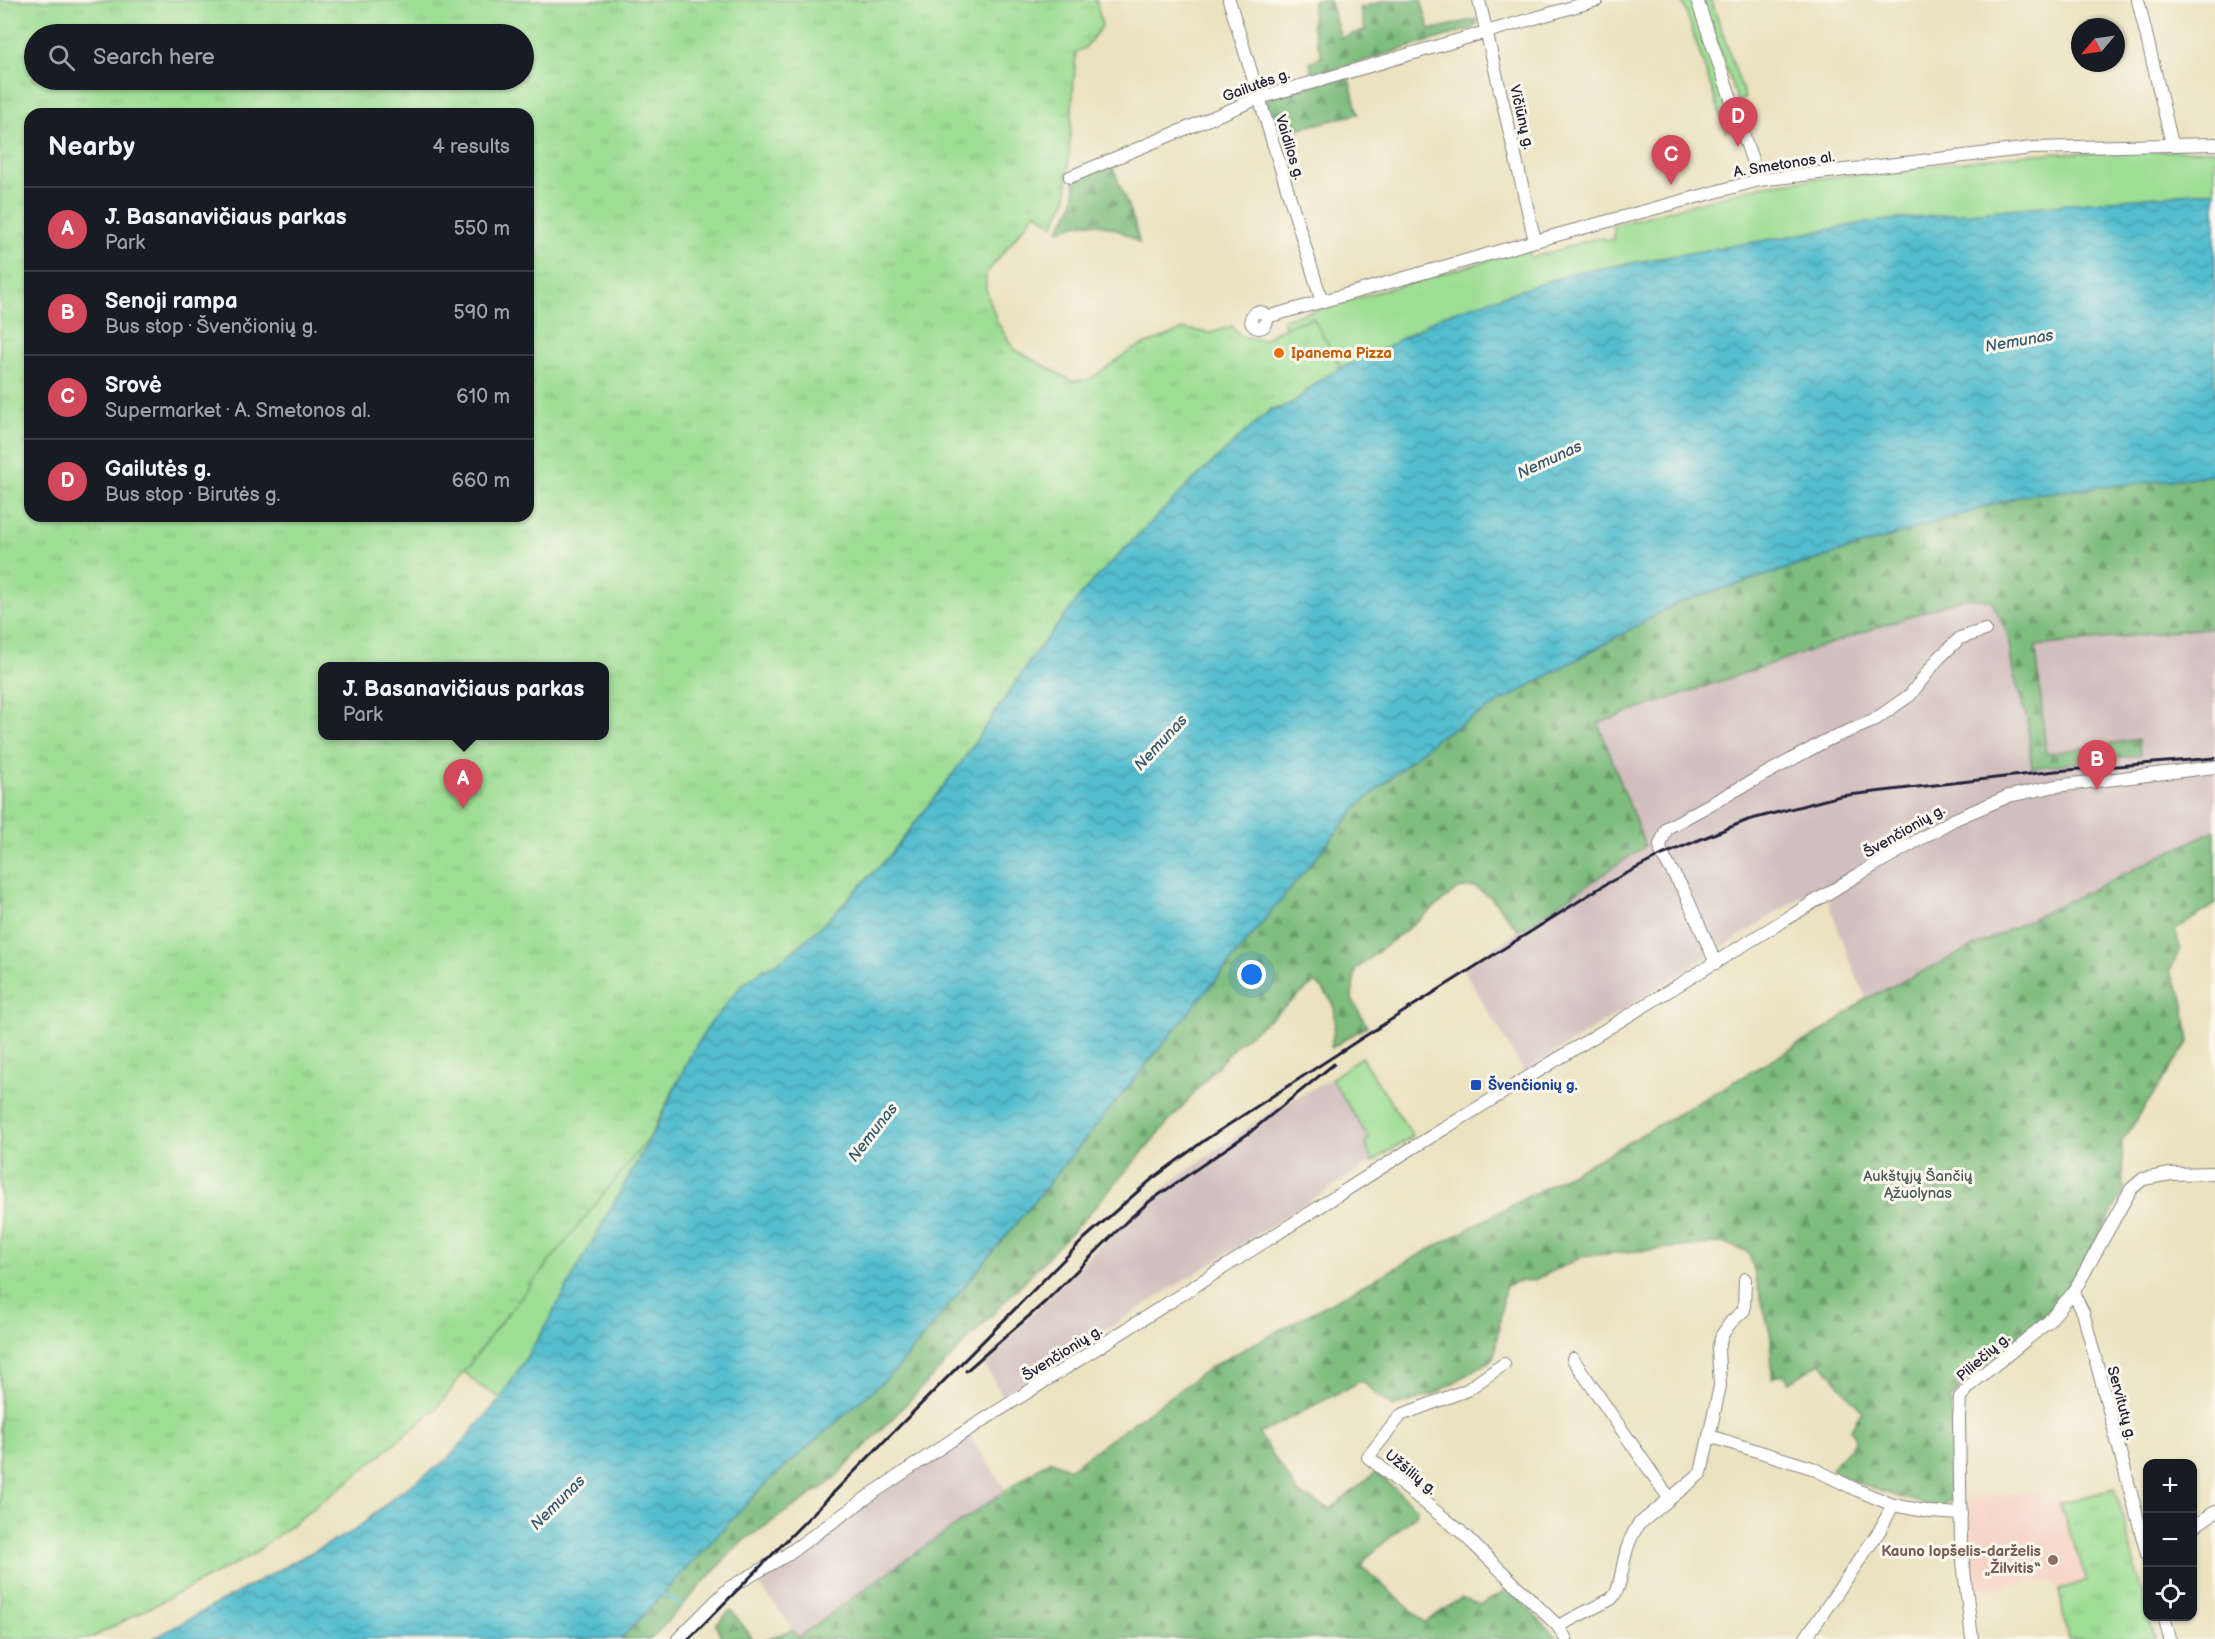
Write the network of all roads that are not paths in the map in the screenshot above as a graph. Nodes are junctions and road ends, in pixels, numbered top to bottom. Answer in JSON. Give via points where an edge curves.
{"nodes":[{"id":1,"x":1229,"y":0,"type":"edge"},
{"id":2,"x":1479,"y":0,"type":"edge"},
{"id":3,"x":1597,"y":0,"type":"edge"},
{"id":4,"x":1697,"y":0,"type":"edge"},
{"id":5,"x":2138,"y":0,"type":"edge"},
{"id":6,"x":1486,"y":31,"type":"junction"},
{"id":7,"x":1259,"y":98,"type":"junction"},
{"id":8,"x":2172,"y":144,"type":"junction"},
{"id":9,"x":2215,"y":144,"type":"edge"},
{"id":10,"x":1070,"y":177,"type":"dead end"},
{"id":11,"x":1759,"y":180,"type":"junction"},
{"id":12,"x":1535,"y":241,"type":"junction"},
{"id":13,"x":1322,"y":302,"type":"junction"},
{"id":14,"x":1267,"y":317,"type":"dead end"},
{"id":15,"x":1985,"y":630,"type":"dead end"},
{"id":16,"x":2215,"y":767,"type":"edge"},
{"id":17,"x":1716,"y":963,"type":"junction"},
{"id":18,"x":2215,"y":1173,"type":"edge"},
{"id":19,"x":1745,"y":1279,"type":"dead end"},
{"id":20,"x":2073,"y":1293,"type":"junction"},
{"id":21,"x":1573,"y":1359,"type":"dead end"},
{"id":22,"x":1504,"y":1364,"type":"dead end"},
{"id":23,"x":1709,"y":1436,"type":"junction"},
{"id":24,"x":1669,"y":1498,"type":"junction"},
{"id":25,"x":1893,"y":1505,"type":"junction"},
{"id":26,"x":2215,"y":1512,"type":"edge"},
{"id":27,"x":1961,"y":1514,"type":"junction"},
{"id":28,"x":2197,"y":1525,"type":"edge"},
{"id":29,"x":2143,"y":1539,"type":"edge"},
{"id":30,"x":2165,"y":1621,"type":"edge"},
{"id":31,"x":1558,"y":1626,"type":"junction"},
{"id":32,"x":678,"y":1639,"type":"edge"},
{"id":33,"x":1566,"y":1639,"type":"edge"},
{"id":34,"x":1805,"y":1639,"type":"edge"},
{"id":35,"x":1972,"y":1639,"type":"edge"},
{"id":36,"x":2170,"y":1639,"type":"edge"}],
"edges":[{"from":1,"to":7,"type":"street","name":"Vaidilos g."},
{"from":2,"to":6,"type":"street","name":"Vičiūnų g."},
{"from":3,"to":6,"type":"street","name":"Gailutės g."},
{"from":4,"to":11,"type":"street"},
{"from":5,"to":8,"type":"street"},
{"from":6,"to":7,"type":"street","name":"Gailutės g."},
{"from":6,"to":12,"type":"street","name":"Vičiūnų g."},
{"from":7,"to":10,"type":"street","name":"Gailutės g."},
{"from":7,"to":13,"type":"street","name":"Vaidilos g."},
{"from":8,"to":9,"type":"street","name":"A. Smetonos al."},
{"from":8,"to":11,"type":"street","name":"A. Smetonos al.","via":[[2032,148]]},
{"from":11,"to":12,"type":"street","name":"A. Smetonos al."},
{"from":12,"to":13,"type":"street","name":"A. Smetonos al."},
{"from":13,"to":14,"type":"street","name":"A. Smetonos al."},
{"from":15,"to":17,"type":"street","via":[[1960,638],[1910,695],[1873,721],[1827,740],[1667,828],[1660,845],[1662,855],[1683,889]]},
{"from":16,"to":17,"type":"street","name":"Švenčionių g.","via":[[2056,786],[1990,803],[1861,873]]},
{"from":17,"to":32,"type":"street","name":"Švenčionių g.","via":[[1341,1193],[952,1440],[785,1556],[729,1588]]},
{"from":18,"to":20,"type":"street","name":"Piliečių g.","via":[[2143,1179],[2131,1189]]},
{"from":19,"to":23,"type":"street","via":[[1744,1310],[1722,1335],[1718,1349],[1720,1386]]},
{"from":20,"to":27,"type":"street","name":"Piliečių g.","via":[[2048,1322],[1960,1397]]},
{"from":20,"to":29,"type":"street","name":"Servitutų g.","via":[[2083,1311]]},
{"from":21,"to":24,"type":"street"},
{"from":22,"to":31,"type":"street","name":"Užšilių g.","via":[[1467,1390],[1401,1415],[1368,1457],[1452,1524]]},
{"from":23,"to":24,"type":"street","via":[[1701,1473]]},
{"from":23,"to":25,"type":"street","via":[[1812,1468]]},
{"from":24,"to":31,"type":"street","via":[[1631,1536],[1616,1594]]},
{"from":25,"to":27,"type":"street"},
{"from":25,"to":34,"type":"street"},
{"from":26,"to":28,"type":"street"},
{"from":27,"to":35,"type":"street","name":"Piliečių g."},
{"from":30,"to":36,"type":"street"},
{"from":31,"to":33,"type":"street","name":"Užšilių g."}]}
